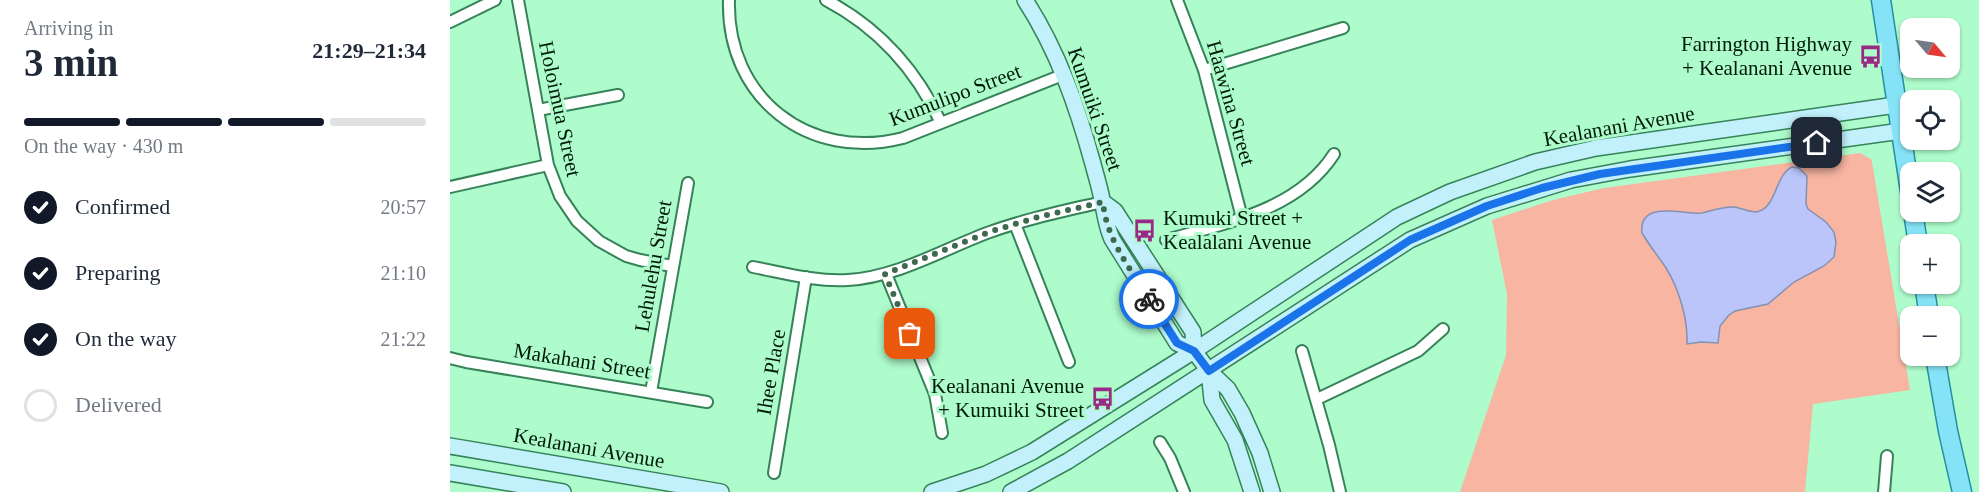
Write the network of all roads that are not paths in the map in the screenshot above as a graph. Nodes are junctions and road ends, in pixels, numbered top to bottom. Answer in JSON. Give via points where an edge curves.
{"nodes":[{"id":1,"x":495,"y":0,"type":"edge"},
{"id":2,"x":519,"y":0,"type":"edge"},
{"id":3,"x":729,"y":0,"type":"edge"},
{"id":4,"x":826,"y":0,"type":"edge"},
{"id":5,"x":1025,"y":0,"type":"edge"},
{"id":6,"x":1177,"y":0,"type":"edge"},
{"id":7,"x":1881,"y":0,"type":"edge"},
{"id":8,"x":450,"y":22,"type":"edge"},
{"id":9,"x":1343,"y":28,"type":"dead end"},
{"id":10,"x":1204,"y":70,"type":"junction"},
{"id":11,"x":1065,"y":74,"type":"junction"},
{"id":12,"x":618,"y":95,"type":"dead end"},
{"id":13,"x":1896,"y":105,"type":"junction"},
{"id":14,"x":538,"y":110,"type":"junction"},
{"id":15,"x":941,"y":123,"type":"junction"},
{"id":16,"x":1900,"y":126,"type":"edge"},
{"id":17,"x":1900,"y":131,"type":"edge"},
{"id":18,"x":1334,"y":154,"type":"dead end"},
{"id":19,"x":548,"y":165,"type":"junction"},
{"id":20,"x":688,"y":183,"type":"dead end"},
{"id":21,"x":450,"y":187,"type":"edge"},
{"id":22,"x":1103,"y":202,"type":"junction"},
{"id":23,"x":1242,"y":218,"type":"junction"},
{"id":24,"x":1015,"y":224,"type":"junction"},
{"id":25,"x":1166,"y":240,"type":"dead end"},
{"id":26,"x":672,"y":266,"type":"junction"},
{"id":27,"x":753,"y":267,"type":"dead end"},
{"id":28,"x":885,"y":274,"type":"junction"},
{"id":29,"x":806,"y":277,"type":"junction"},
{"id":30,"x":1443,"y":328,"type":"dead end"},
{"id":31,"x":1194,"y":351,"type":"junction"},
{"id":32,"x":1302,"y":351,"type":"dead end"},
{"id":33,"x":450,"y":357,"type":"edge"},
{"id":34,"x":1069,"y":362,"type":"dead end"},
{"id":35,"x":1937,"y":366,"type":"edge"},
{"id":36,"x":1209,"y":371,"type":"junction"},
{"id":37,"x":651,"y":392,"type":"junction"},
{"id":38,"x":1317,"y":399,"type":"junction"},
{"id":39,"x":707,"y":402,"type":"dead end"},
{"id":40,"x":942,"y":433,"type":"dead end"},
{"id":41,"x":1160,"y":442,"type":"dead end"},
{"id":42,"x":450,"y":446,"type":"edge"},
{"id":43,"x":1887,"y":456,"type":"dead end"},
{"id":44,"x":450,"y":473,"type":"edge"},
{"id":45,"x":774,"y":473,"type":"dead end"},
{"id":46,"x":563,"y":492,"type":"edge"},
{"id":47,"x":722,"y":492,"type":"edge"},
{"id":48,"x":932,"y":492,"type":"edge"},
{"id":49,"x":1011,"y":492,"type":"edge"},
{"id":50,"x":1184,"y":492,"type":"edge"},
{"id":51,"x":1252,"y":492,"type":"edge"},
{"id":52,"x":1272,"y":492,"type":"edge"},
{"id":53,"x":1340,"y":492,"type":"edge"},
{"id":54,"x":1884,"y":492,"type":"edge"},
{"id":55,"x":1962,"y":492,"type":"edge"}],
"edges":[{"from":1,"to":8,"type":"street"},
{"from":2,"to":14,"type":"street","name":"Holoimua Street"},
{"from":3,"to":15,"type":"street","name":"Kumulipo Street","via":[[730,26],[742,69],[763,99],[803,130],[831,140],[881,143]]},
{"from":4,"to":15,"type":"street","via":[[872,30],[900,57],[923,88]]},
{"from":5,"to":11,"type":"street","name":"Kumuiki Street"},
{"from":6,"to":10,"type":"street","name":"Haawina Street"},
{"from":7,"to":13,"type":"main road"},
{"from":9,"to":10,"type":"street"},
{"from":10,"to":23,"type":"street","name":"Haawina Street"},
{"from":11,"to":15,"type":"street","name":"Kumulipo Street"},
{"from":11,"to":22,"type":"street","name":"Kumuiki Street"},
{"from":12,"to":14,"type":"street"},
{"from":13,"to":16,"type":"main road"},
{"from":13,"to":31,"type":"street","name":"Kealanani Avenue","via":[[1626,142],[1506,171],[1397,217]]},
{"from":14,"to":19,"type":"street","name":"Holoimua Street"},
{"from":17,"to":36,"type":"street","name":"Kealanani Avenue","via":[[1630,169],[1514,196],[1410,240]]},
{"from":18,"to":23,"type":"street","via":[[1315,178],[1291,195]]},
{"from":19,"to":21,"type":"street"},
{"from":19,"to":26,"type":"street","name":"Holoimua Street","via":[[567,209],[599,241],[626,256]]},
{"from":20,"to":26,"type":"street","name":"Lehulehu Street"},
{"from":22,"to":24,"type":"street"},
{"from":22,"to":31,"type":"street","name":"Kumuiki Street","via":[[1112,239],[1177,343]]},
{"from":23,"to":25,"type":"street"},
{"from":24,"to":28,"type":"street"},
{"from":24,"to":34,"type":"street"},
{"from":26,"to":37,"type":"street","name":"Lehulehu Street"},
{"from":27,"to":29,"type":"street"},
{"from":28,"to":29,"type":"street","via":[[848,280]]},
{"from":28,"to":40,"type":"street","via":[[935,394]]},
{"from":29,"to":45,"type":"street","name":"Ihee Place"},
{"from":30,"to":38,"type":"street","via":[[1418,351]]},
{"from":31,"to":36,"type":"street","name":"Kumuiki Street"},
{"from":31,"to":48,"type":"street","name":"Kealanani Avenue","via":[[1032,452],[986,474]]},
{"from":32,"to":38,"type":"street"},
{"from":33,"to":37,"type":"street","name":"Makahani Street","via":[[466,363]]},
{"from":35,"to":55,"type":"main road"},
{"from":36,"to":49,"type":"street","name":"Kealanani Avenue","via":[[1068,461]]},
{"from":36,"to":51,"type":"street","via":[[1212,400],[1235,440]]},
{"from":36,"to":52,"type":"street","name":"Kumuiki Street","via":[[1228,389],[1242,413]]},
{"from":37,"to":39,"type":"street","name":"Makahani Street"},
{"from":38,"to":53,"type":"street"},
{"from":41,"to":50,"type":"street"},
{"from":42,"to":47,"type":"street","name":"Kealanani Avenue"},
{"from":43,"to":54,"type":"street"},
{"from":44,"to":46,"type":"street"}]}
